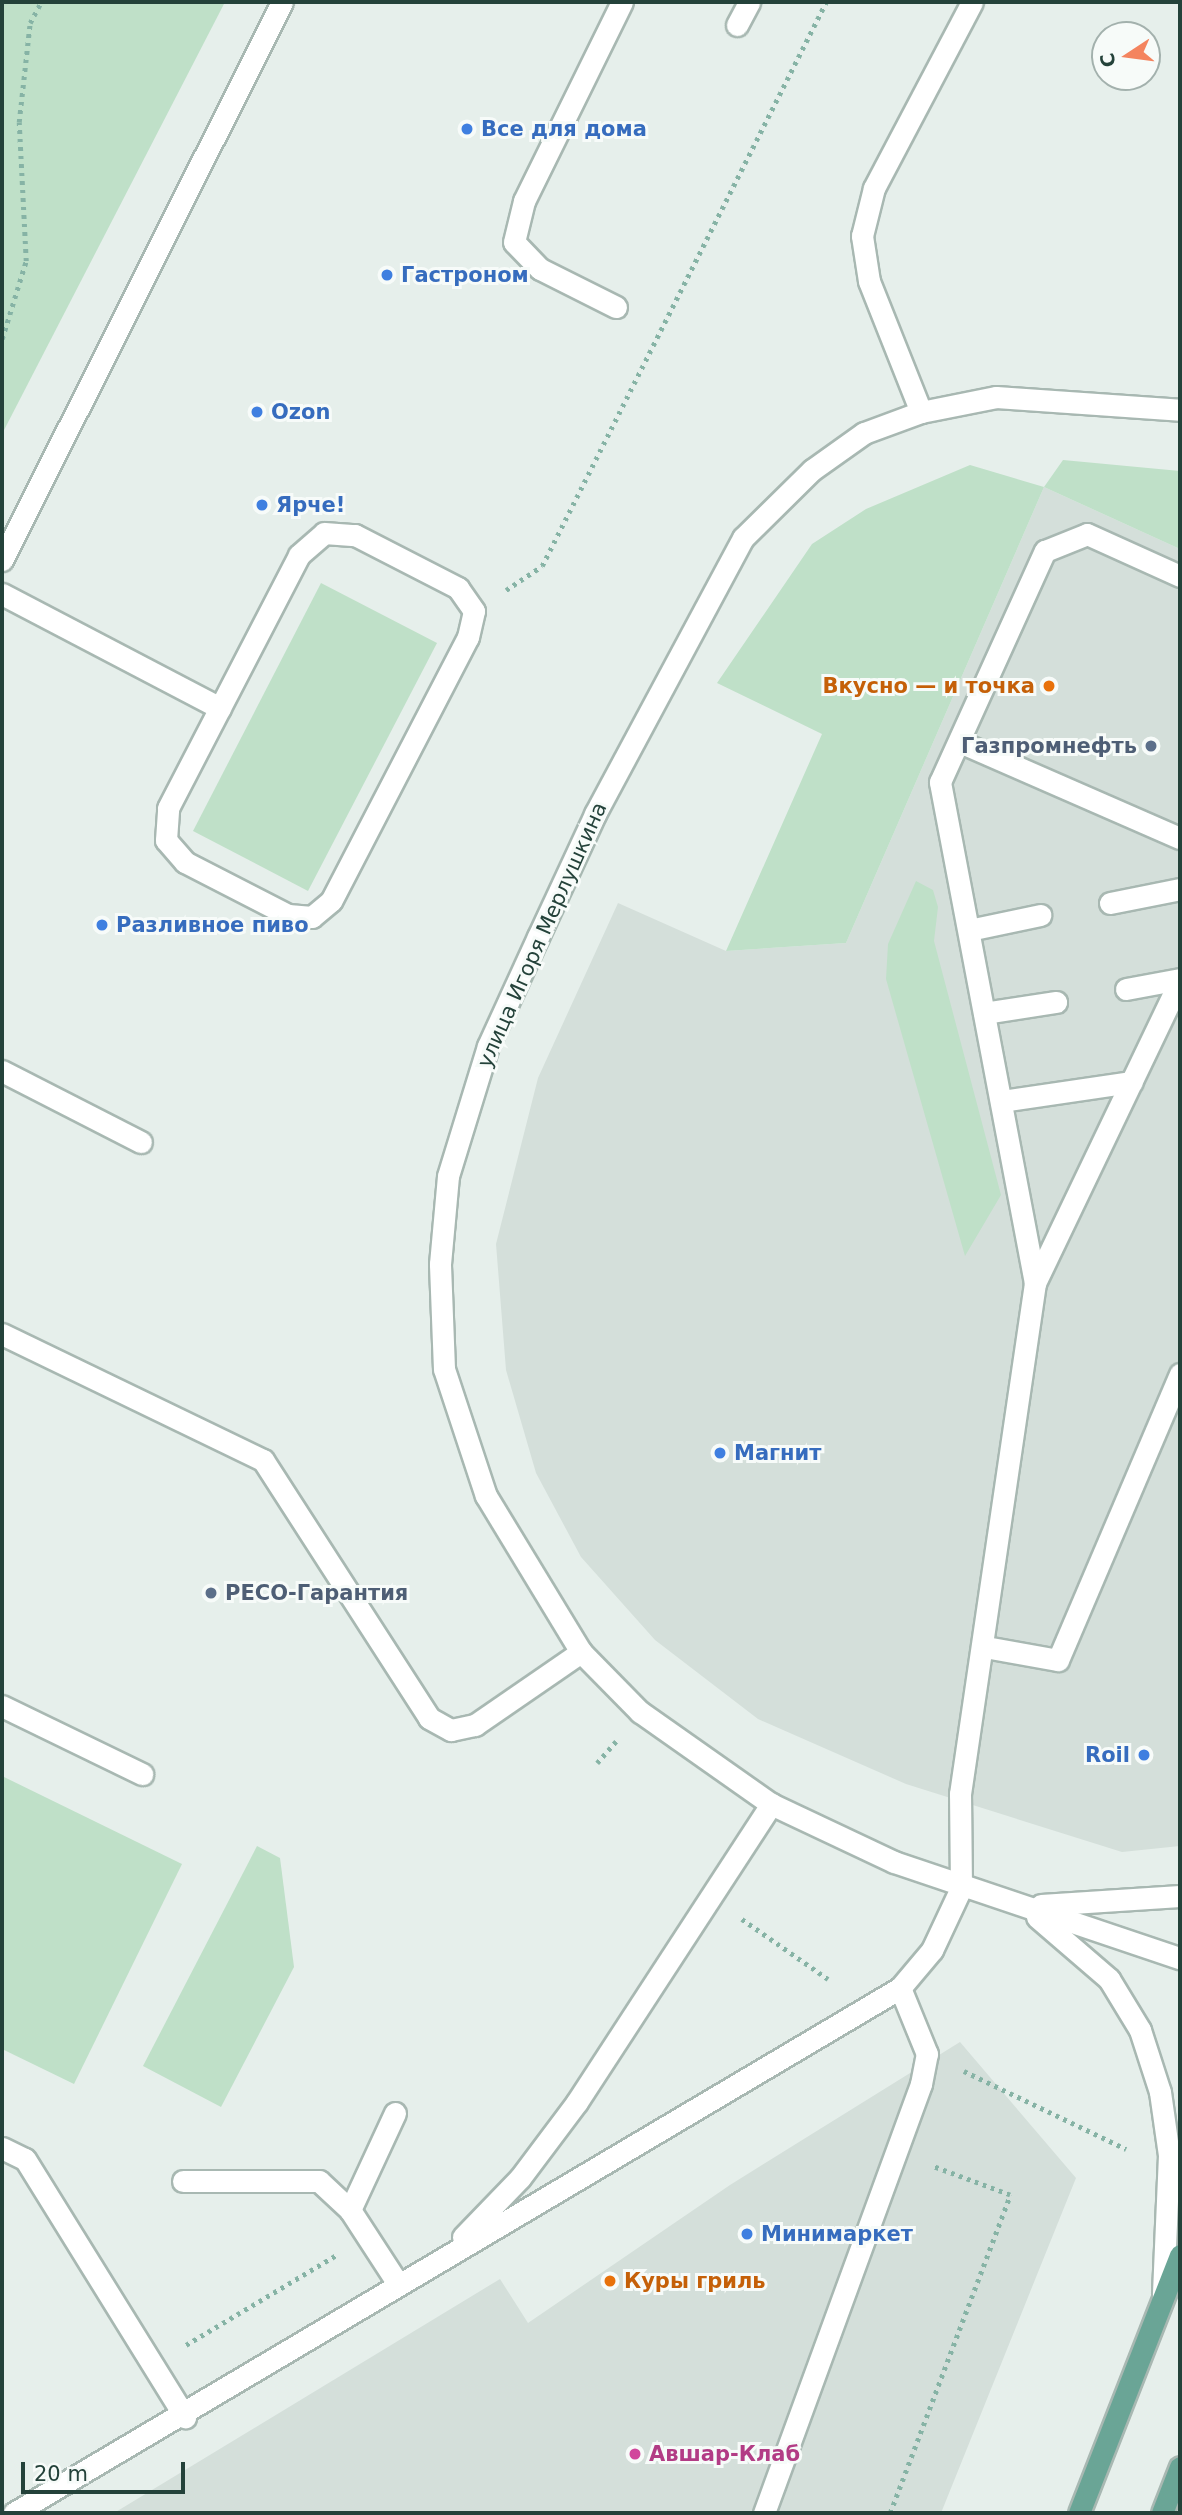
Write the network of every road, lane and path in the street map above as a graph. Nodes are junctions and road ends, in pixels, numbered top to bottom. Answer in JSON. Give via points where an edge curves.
{"nodes":[{"id":1,"x":41,"y":2,"type":"edge"},
{"id":2,"x":282,"y":2,"type":"edge"},
{"id":3,"x":622,"y":2,"type":"edge"},
{"id":4,"x":749,"y":2,"type":"edge"},
{"id":5,"x":826,"y":2,"type":"edge"},
{"id":6,"x":972,"y":2,"type":"edge"},
{"id":7,"x":737,"y":25,"type":"dead end"},
{"id":8,"x":616,"y":307,"type":"dead end"},
{"id":9,"x":2,"y":339,"type":"edge"},
{"id":10,"x":1180,"y":410,"type":"edge"},
{"id":11,"x":921,"y":412,"type":"junction"},
{"id":12,"x":2,"y":560,"type":"edge"},
{"id":13,"x":1180,"y":576,"type":"edge"},
{"id":14,"x":2,"y":594,"type":"edge"},
{"id":15,"x":474,"y":611,"type":"junction"},
{"id":16,"x":220,"y":708,"type":"junction"},
{"id":17,"x":960,"y":742,"type":"junction"},
{"id":18,"x":1180,"y":838,"type":"edge"},
{"id":19,"x":1180,"y":889,"type":"edge"},
{"id":20,"x":1110,"y":903,"type":"dead end"},
{"id":21,"x":1040,"y":915,"type":"dead end"},
{"id":22,"x":969,"y":930,"type":"junction"},
{"id":23,"x":1180,"y":980,"type":"edge"},
{"id":24,"x":1126,"y":989,"type":"dead end"},
{"id":25,"x":1056,"y":1002,"type":"dead end"},
{"id":26,"x":984,"y":1013,"type":"junction"},
{"id":27,"x":2,"y":1071,"type":"edge"},
{"id":28,"x":1132,"y":1082,"type":"junction"},
{"id":29,"x":1001,"y":1101,"type":"junction"},
{"id":30,"x":141,"y":1142,"type":"dead end"},
{"id":31,"x":1035,"y":1283,"type":"junction"},
{"id":32,"x":2,"y":1334,"type":"edge"},
{"id":33,"x":1180,"y":1374,"type":"edge"},
{"id":34,"x":985,"y":1647,"type":"junction"},
{"id":35,"x":581,"y":1651,"type":"junction"},
{"id":36,"x":2,"y":1706,"type":"edge"},
{"id":37,"x":621,"y":1735,"type":"dead end"},
{"id":38,"x":597,"y":1763,"type":"dead end"},
{"id":39,"x":142,"y":1774,"type":"dead end"},
{"id":40,"x":771,"y":1804,"type":"junction"},
{"id":41,"x":961,"y":1888,"type":"junction"},
{"id":42,"x":1180,"y":1896,"type":"edge"},
{"id":43,"x":1021,"y":1905,"type":"junction"},
{"id":44,"x":741,"y":1919,"type":"dead end"},
{"id":45,"x":1180,"y":1958,"type":"edge"},
{"id":46,"x":828,"y":1979,"type":"dead end"},
{"id":47,"x":900,"y":1988,"type":"junction"},
{"id":48,"x":927,"y":2054,"type":"junction"},
{"id":49,"x":395,"y":2113,"type":"dead end"},
{"id":50,"x":2,"y":2148,"type":"edge"},
{"id":51,"x":897,"y":2152,"type":"junction"},
{"id":52,"x":1129,"y":2153,"type":"dead end"},
{"id":53,"x":183,"y":2181,"type":"dead end"},
{"id":54,"x":350,"y":2210,"type":"junction"},
{"id":55,"x":347,"y":2248,"type":"dead end"},
{"id":56,"x":1180,"y":2255,"type":"edge"},
{"id":57,"x":446,"y":2256,"type":"junction"},
{"id":58,"x":398,"y":2284,"type":"junction"},
{"id":59,"x":1162,"y":2300,"type":"junction"},
{"id":60,"x":152,"y":2365,"type":"junction"},
{"id":61,"x":185,"y":2417,"type":"junction"},
{"id":62,"x":1180,"y":2467,"type":"edge"},
{"id":63,"x":14,"y":2513,"type":"edge"},
{"id":64,"x":764,"y":2513,"type":"edge"},
{"id":65,"x":890,"y":2513,"type":"edge"},
{"id":66,"x":1079,"y":2513,"type":"edge"},
{"id":67,"x":1162,"y":2513,"type":"edge"}],
"edges":[{"from":1,"to":9,"type":"path","via":[[30,23],[19,122],[26,261]]},
{"from":2,"to":12,"type":"street"},
{"from":3,"to":8,"type":"street","via":[[524,201],[514,242],[540,269]]},
{"from":4,"to":7,"type":"street"},
{"from":5,"to":15,"type":"path","via":[[542,566]]},
{"from":6,"to":11,"type":"street","via":[[874,188],[862,236],[869,281]]},
{"from":10,"to":11,"type":"street","name":"улица Игоря Мерлушкина","via":[[996,397]]},
{"from":11,"to":35,"type":"street","name":"улица Игоря Мерлушкина","via":[[864,433],[812,471],[743,538],[595,814],[538,937],[488,1046],[448,1176],[440,1264],[444,1369],[486,1496]]},
{"from":13,"to":17,"type":"street","via":[[1087,534],[1045,551]]},
{"from":14,"to":16,"type":"street"},
{"from":15,"to":16,"type":"street","via":[[458,588],[355,535],[324,533],[299,555]]},
{"from":15,"to":16,"type":"street","via":[[468,637],[331,901],[312,917],[288,915],[185,862],[166,840],[169,808]]},
{"from":17,"to":18,"type":"street"},
{"from":17,"to":22,"type":"street","via":[[940,782]]},
{"from":19,"to":20,"type":"street"},
{"from":21,"to":22,"type":"street"},
{"from":22,"to":26,"type":"street"},
{"from":23,"to":24,"type":"street"},
{"from":23,"to":28,"type":"street"},
{"from":25,"to":26,"type":"street"},
{"from":26,"to":29,"type":"street"},
{"from":27,"to":30,"type":"street"},
{"from":28,"to":29,"type":"street"},
{"from":28,"to":31,"type":"street"},
{"from":29,"to":31,"type":"street"},
{"from":31,"to":34,"type":"street"},
{"from":32,"to":35,"type":"street","via":[[263,1460],[429,1718],[451,1730],[475,1724]]},
{"from":33,"to":34,"type":"street","via":[[1058,1660]]},
{"from":34,"to":41,"type":"street","via":[[960,1794]]},
{"from":35,"to":40,"type":"street","name":"улица Игоря Мерлушкина","via":[[640,1712]]},
{"from":36,"to":39,"type":"street"},
{"from":37,"to":38,"type":"path"},
{"from":40,"to":41,"type":"street","name":"улица Игоря Мерлушкина"},
{"from":40,"to":57,"type":"street","via":[[577,2102],[520,2178]]},
{"from":41,"to":43,"type":"street","name":"улица Игоря Мерлушкина"},
{"from":41,"to":47,"type":"street","via":[[932,1950]]},
{"from":42,"to":43,"type":"street","via":[[1105,1905]]},
{"from":43,"to":45,"type":"street"},
{"from":43,"to":59,"type":"street","via":[[1109,1979],[1140,2030],[1160,2092],[1169,2155]]},
{"from":44,"to":46,"type":"path"},
{"from":47,"to":48,"type":"street"},
{"from":47,"to":57,"type":"street"},
{"from":48,"to":51,"type":"street"},
{"from":48,"to":52,"type":"path"},
{"from":49,"to":54,"type":"street"},
{"from":50,"to":60,"type":"street","via":[[25,2159]]},
{"from":51,"to":64,"type":"street"},
{"from":51,"to":65,"type":"path","via":[[1010,2195]]},
{"from":53,"to":54,"type":"street","via":[[319,2181]]},
{"from":54,"to":58,"type":"street"},
{"from":55,"to":60,"type":"path"},
{"from":56,"to":59,"type":"main road"},
{"from":57,"to":58,"type":"street"},
{"from":58,"to":61,"type":"street"},
{"from":59,"to":66,"type":"main road"},
{"from":60,"to":61,"type":"street"},
{"from":61,"to":63,"type":"street"},
{"from":62,"to":67,"type":"main road"}]}
